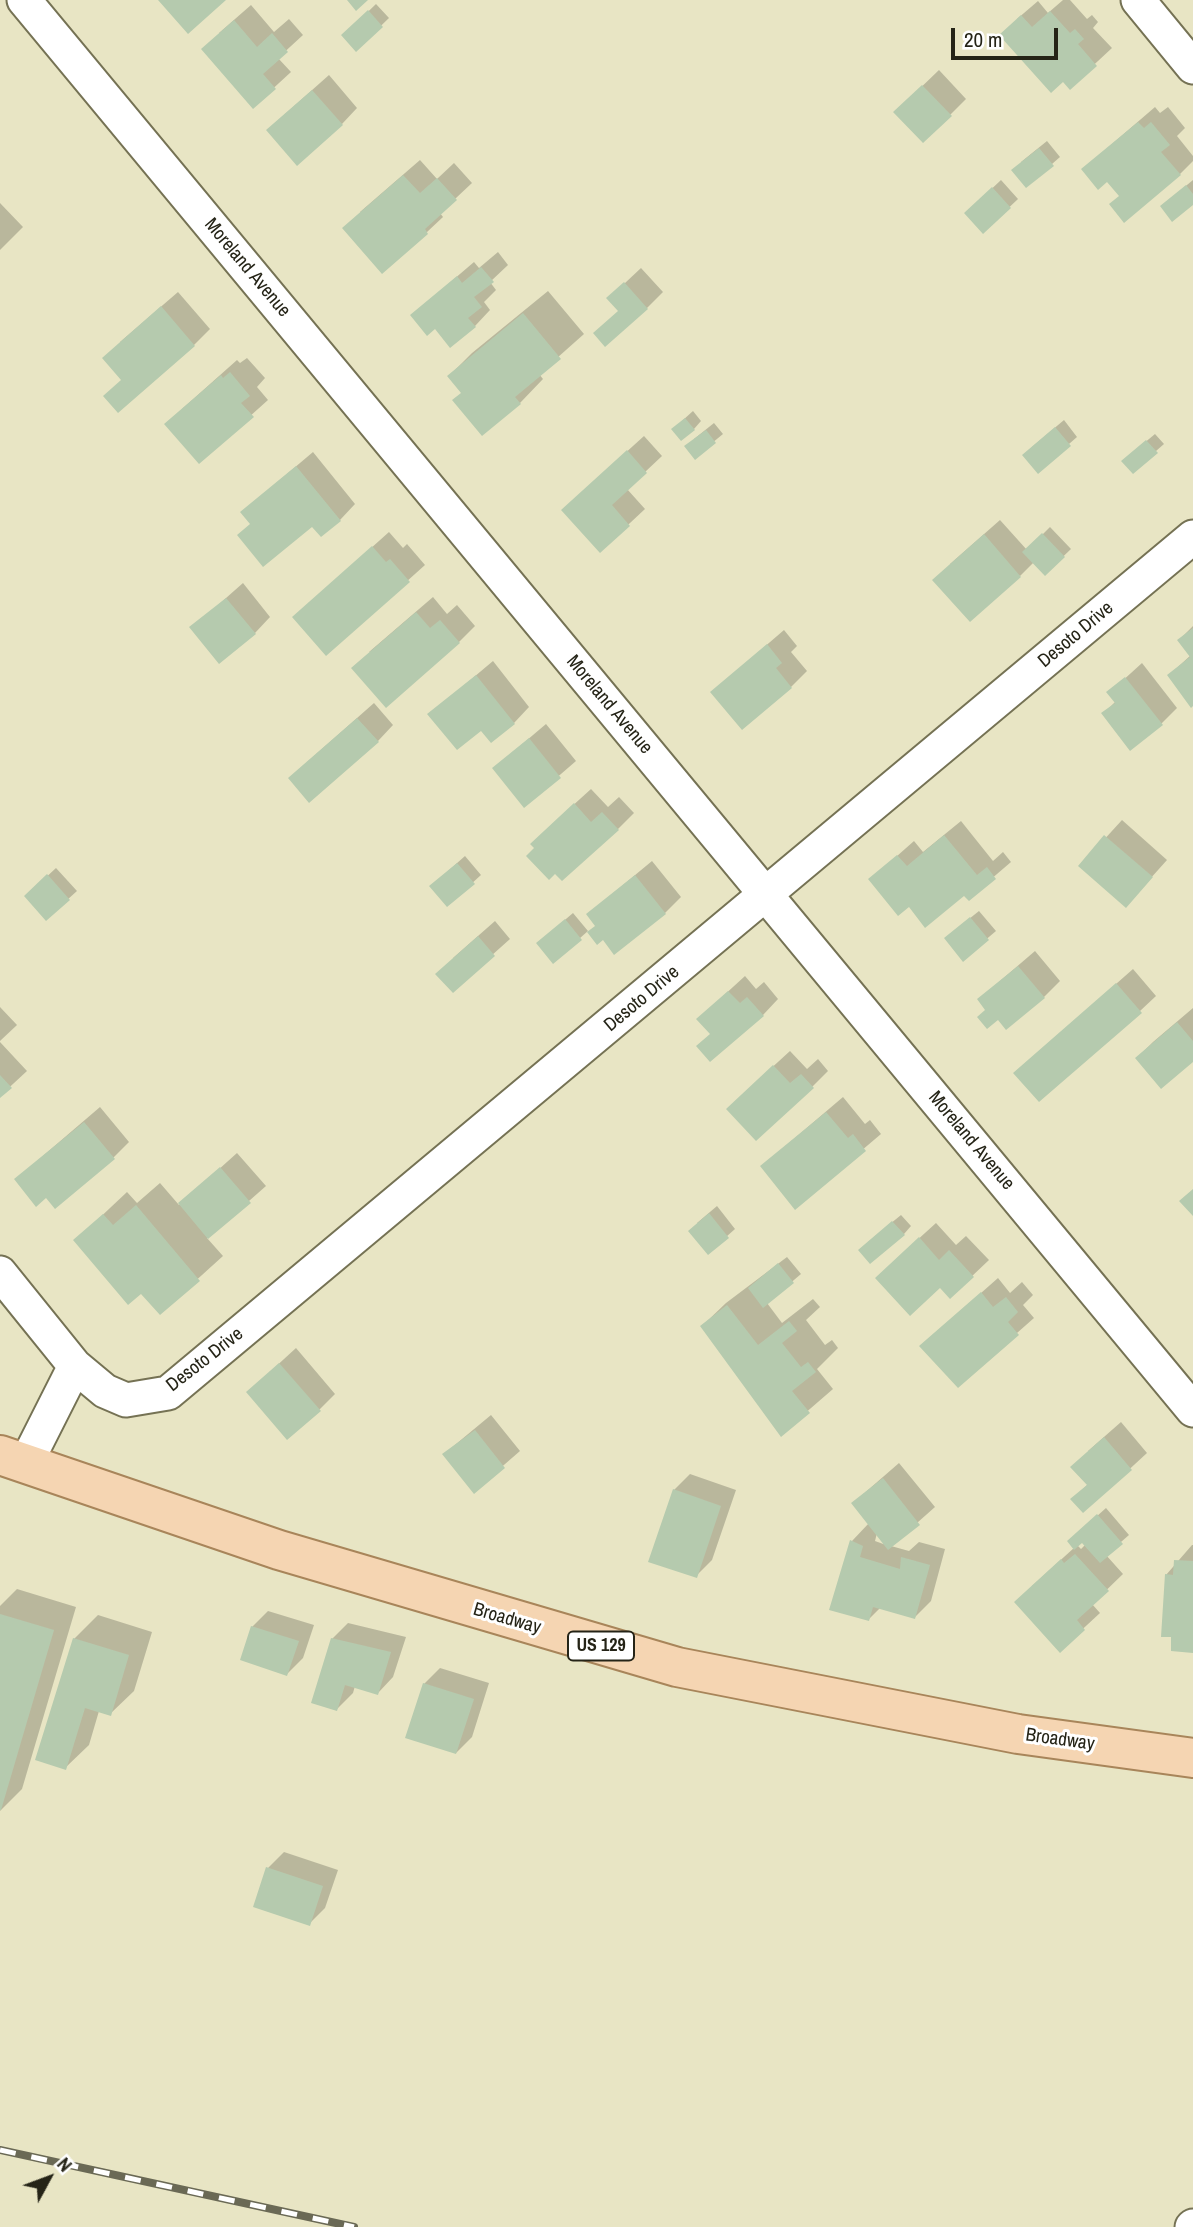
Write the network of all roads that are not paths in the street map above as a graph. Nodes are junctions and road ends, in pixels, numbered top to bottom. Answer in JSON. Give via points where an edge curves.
{"nodes":[{"id":1,"x":24,"y":0,"type":"edge"},
{"id":2,"x":1138,"y":0,"type":"edge"},
{"id":3,"x":1193,"y":67,"type":"edge"},
{"id":4,"x":1193,"y":537,"type":"edge"},
{"id":5,"x":767,"y":895,"type":"junction"},
{"id":6,"x":0,"y":1273,"type":"edge"},
{"id":7,"x":75,"y":1366,"type":"junction"},
{"id":8,"x":1193,"y":1410,"type":"edge"},
{"id":9,"x":13,"y":1459,"type":"edge"},
{"id":10,"x":1193,"y":1758,"type":"edge"}],
"edges":[{"from":1,"to":5,"type":"street","name":"Moreland Avenue"},
{"from":2,"to":3,"type":"street"},
{"from":4,"to":5,"type":"street","name":"Desoto Drive"},
{"from":5,"to":7,"type":"street","name":"Desoto Drive","via":[[168,1393],[126,1400],[105,1391]]},
{"from":5,"to":8,"type":"street","name":"Moreland Avenue"},
{"from":6,"to":7,"type":"street","name":"Desoto Drive"},
{"from":7,"to":9,"type":"street"},
{"from":9,"to":10,"type":"main road","name":"Broadway","number":"US 129","via":[[279,1550],[677,1667],[1018,1734]]}]}
